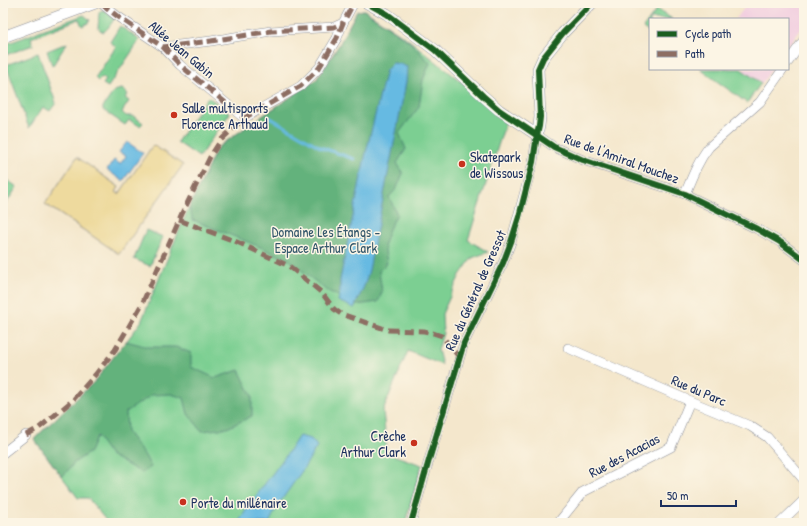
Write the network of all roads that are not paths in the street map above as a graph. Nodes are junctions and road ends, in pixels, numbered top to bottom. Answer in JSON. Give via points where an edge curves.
{"nodes":[{"id":1,"x":95,"y":3,"type":"edge"},
{"id":2,"x":101,"y":3,"type":"edge"},
{"id":3,"x":352,"y":3,"type":"edge"},
{"id":4,"x":367,"y":3,"type":"edge"},
{"id":5,"x":592,"y":3,"type":"edge"},
{"id":6,"x":343,"y":23,"type":"junction"},
{"id":7,"x":3,"y":37,"type":"edge"},
{"id":8,"x":804,"y":40,"type":"edge"},
{"id":9,"x":163,"y":47,"type":"junction"},
{"id":10,"x":789,"y":61,"type":"edge"},
{"id":11,"x":782,"y":70,"type":"edge"},
{"id":12,"x":537,"y":135,"type":"junction"},
{"id":13,"x":685,"y":194,"type":"junction"},
{"id":14,"x":804,"y":260,"type":"edge"},
{"id":15,"x":568,"y":348,"type":"dead end"},
{"id":16,"x":690,"y":401,"type":"junction"},
{"id":17,"x":26,"y":436,"type":"dead end"},
{"id":18,"x":3,"y":453,"type":"edge"},
{"id":19,"x":804,"y":480,"type":"edge"},
{"id":20,"x":804,"y":500,"type":"edge"},
{"id":21,"x":412,"y":523,"type":"edge"},
{"id":22,"x":558,"y":523,"type":"edge"},
{"id":23,"x":780,"y":523,"type":"edge"}],
"edges":[{"from":1,"to":7,"type":"street"},
{"from":2,"to":9,"type":"street","name":"Allée Jean Gabin"},
{"from":3,"to":6,"type":"street"},
{"from":4,"to":12,"type":"street","name":"Rue de l'Amiral Mouchez","via":[[388,14],[435,50],[499,110]]},
{"from":5,"to":12,"type":"street","via":[[543,58],[538,70],[540,117]]},
{"from":6,"to":9,"type":"street","via":[[334,27],[271,31]]},
{"from":6,"to":9,"type":"street","name":"Allée Jean Gabin","via":[[319,68],[300,86],[244,118],[180,65]]},
{"from":8,"to":10,"type":"street"},
{"from":11,"to":13,"type":"street","via":[[760,102],[709,147],[697,166]]},
{"from":12,"to":13,"type":"street","name":"Rue de l'Amiral Mouchez","via":[[554,147],[583,160]]},
{"from":12,"to":21,"type":"street","name":"Rue du Général de Gressot","via":[[533,162],[511,242],[464,342]]},
{"from":13,"to":14,"type":"street","name":"Rue de l'Amiral Mouchez","via":[[757,229]]},
{"from":15,"to":16,"type":"street","name":"Rue du Parc"},
{"from":16,"to":19,"type":"street","name":"Rue du Parc","via":[[750,426],[767,437]]},
{"from":16,"to":22,"type":"street","name":"Rue des Acacias","via":[[671,448],[583,492]]},
{"from":17,"to":18,"type":"street"},
{"from":20,"to":23,"type":"street"}]}
